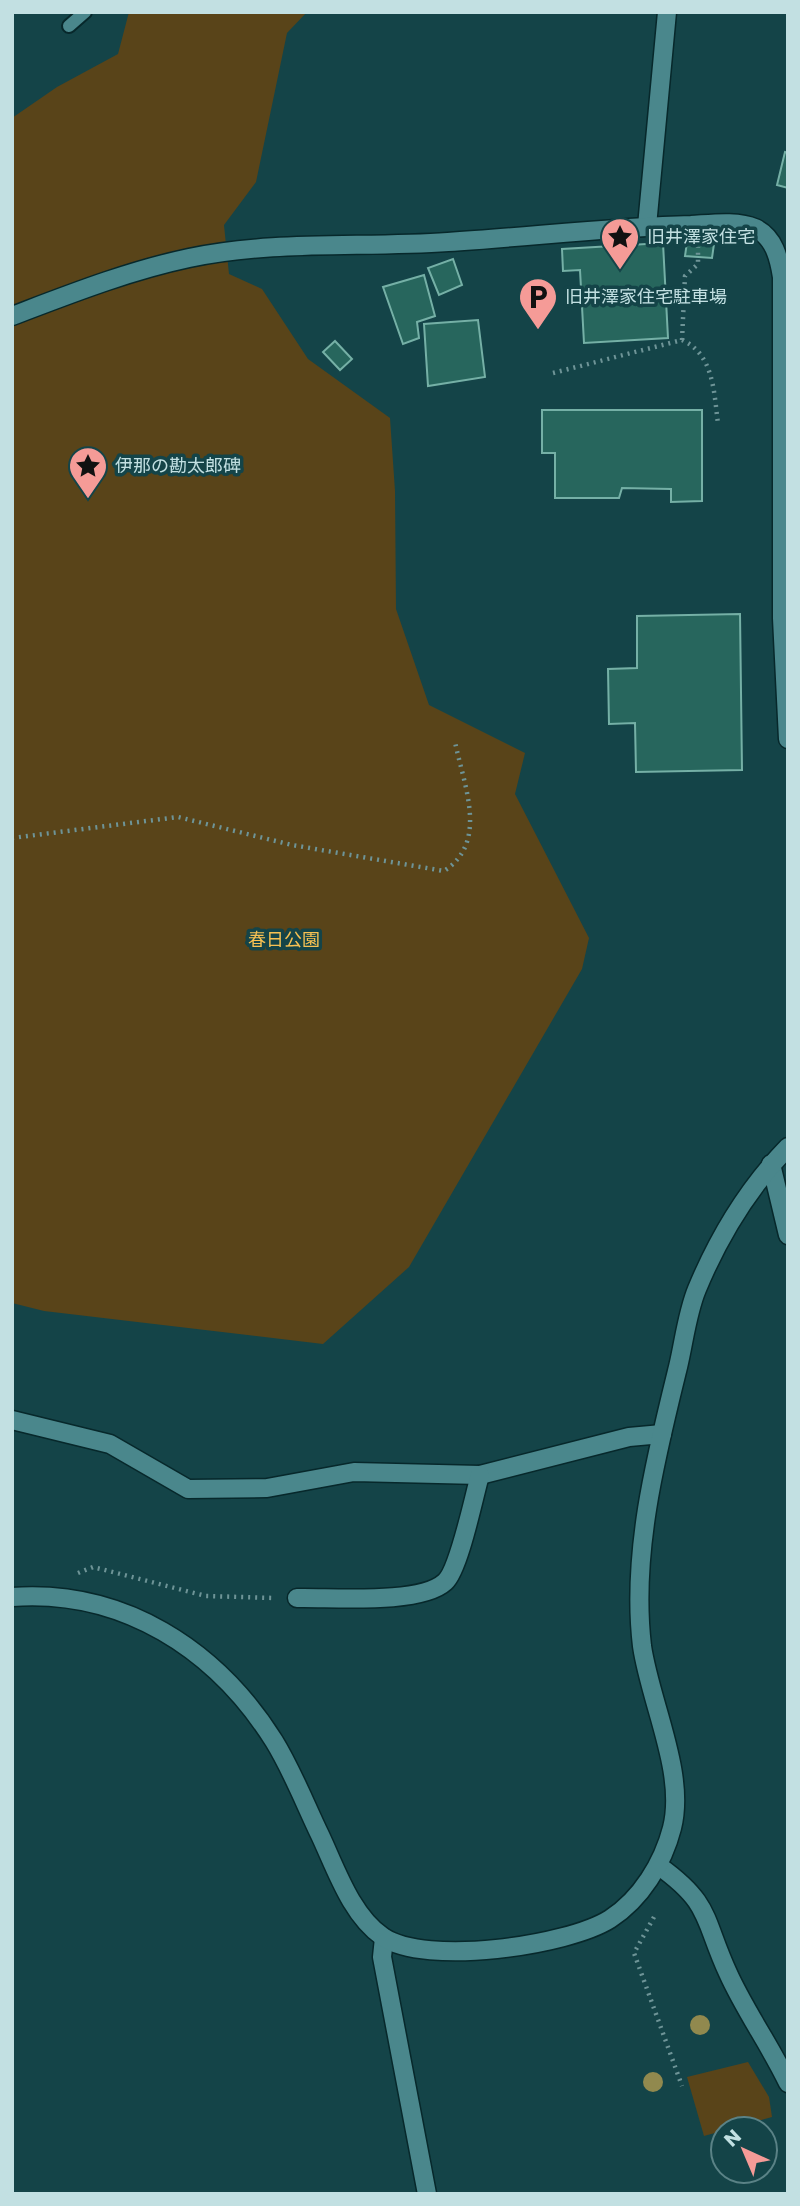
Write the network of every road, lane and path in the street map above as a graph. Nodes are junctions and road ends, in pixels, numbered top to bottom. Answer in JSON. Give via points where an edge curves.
{"nodes":[{"id":1,"x":85,"y":12,"type":"edge"},
{"id":2,"x":667,"y":12,"type":"edge"},
{"id":3,"x":69,"y":26,"type":"dead end"},
{"id":4,"x":699,"y":225,"type":"junction"},
{"id":5,"x":647,"y":226,"type":"junction"},
{"id":6,"x":12,"y":316,"type":"edge"},
{"id":7,"x":682,"y":340,"type":"junction"},
{"id":8,"x":553,"y":373,"type":"dead end"},
{"id":9,"x":718,"y":424,"type":"dead end"},
{"id":10,"x":788,"y":739,"type":"edge"},
{"id":11,"x":455,"y":742,"type":"dead end"},
{"id":12,"x":12,"y":838,"type":"edge"},
{"id":13,"x":788,"y":1147,"type":"edge"},
{"id":14,"x":771,"y":1164,"type":"junction"},
{"id":15,"x":788,"y":1235,"type":"edge"},
{"id":16,"x":12,"y":1420,"type":"edge"},
{"id":17,"x":662,"y":1434,"type":"junction"},
{"id":18,"x":480,"y":1475,"type":"junction"},
{"id":19,"x":78,"y":1573,"type":"dead end"},
{"id":20,"x":12,"y":1597,"type":"edge"},
{"id":21,"x":297,"y":1598,"type":"joint"},
{"id":22,"x":659,"y":1866,"type":"junction"},
{"id":23,"x":655,"y":1916,"type":"dead end"},
{"id":24,"x":384,"y":1938,"type":"junction"},
{"id":25,"x":788,"y":2083,"type":"edge"},
{"id":26,"x":682,"y":2086,"type":"dead end"},
{"id":27,"x":427,"y":2192,"type":"edge"}],
"edges":[{"from":1,"to":3,"type":"lane"},
{"from":2,"to":5,"type":"street"},
{"from":4,"to":5,"type":"street"},
{"from":4,"to":7,"type":"path","via":[[698,264],[685,276]]},
{"from":4,"to":10,"type":"street","via":[[754,228],[770,240],[779,257],[782,618]]},
{"from":5,"to":6,"type":"street","via":[[445,243],[321,243],[190,258],[89,287]]},
{"from":7,"to":8,"type":"path"},
{"from":7,"to":9,"type":"path","via":[[694,345],[703,357]]},
{"from":11,"to":12,"type":"path","via":[[472,827],[459,861],[444,871],[292,845],[178,817]]},
{"from":13,"to":14,"type":"street"},
{"from":14,"to":15,"type":"street"},
{"from":14,"to":17,"type":"street","via":[[722,1235],[695,1293]]},
{"from":16,"to":18,"type":"street","via":[[110,1444],[188,1489],[267,1488],[354,1472]]},
{"from":17,"to":18,"type":"street","via":[[629,1437]]},
{"from":17,"to":22,"type":"street","via":[[640,1569],[643,1649],[674,1781],[673,1825]]},
{"from":18,"to":21,"type":"street","via":[[455,1565],[446,1581],[430,1591],[405,1596]]},
{"from":19,"to":21,"type":"path","via":[[93,1567],[205,1595]]},
{"from":20,"to":24,"type":"street","via":[[33,1595],[107,1606],[144,1620],[205,1658],[243,1697],[275,1743],[355,1907]]},
{"from":22,"to":24,"type":"street","via":[[610,1919],[573,1936],[444,1954]]},
{"from":22,"to":25,"type":"street","via":[[700,1903],[728,1973]]},
{"from":23,"to":26,"type":"path","via":[[634,1953]]},
{"from":24,"to":27,"type":"street","via":[[382,1957]]}]}
